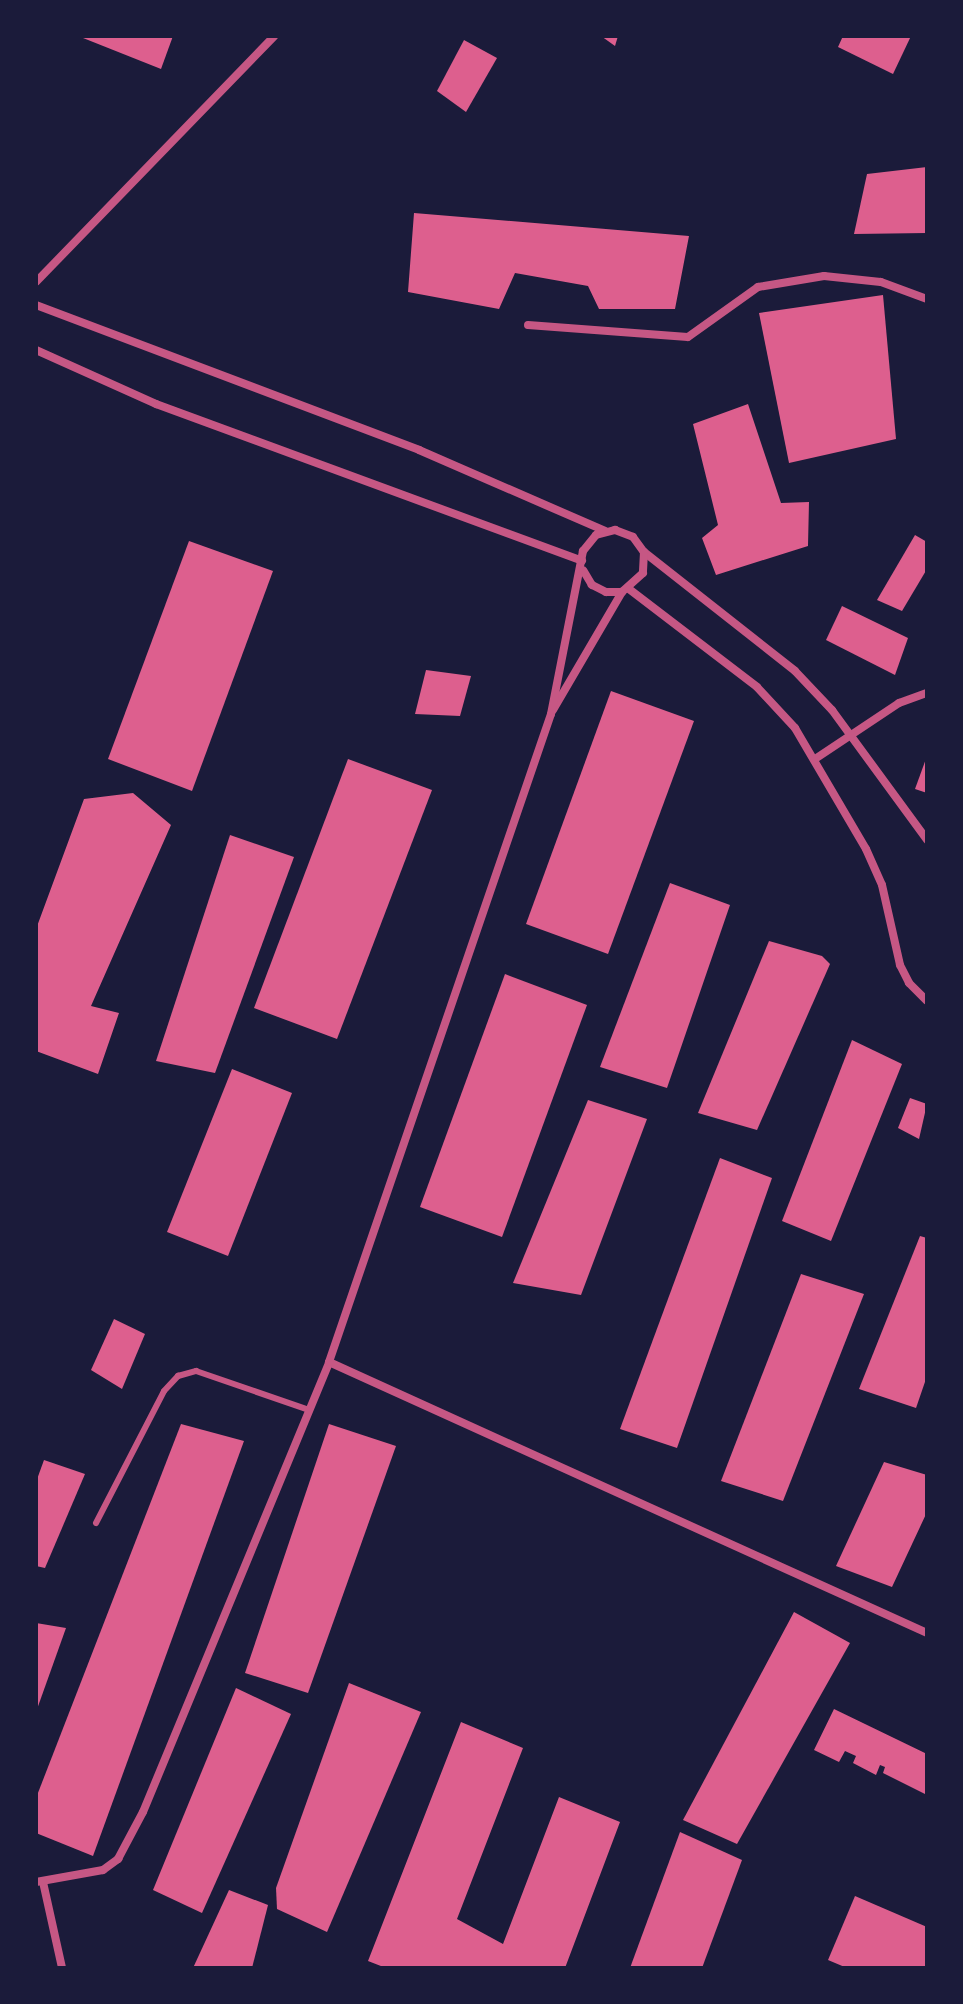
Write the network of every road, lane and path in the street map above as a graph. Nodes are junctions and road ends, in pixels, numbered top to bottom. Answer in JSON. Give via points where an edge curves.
{"nodes":[{"id":1,"x":274,"y":36,"type":"edge"},
{"id":2,"x":36,"y":282,"type":"edge"},
{"id":3,"x":927,"y":299,"type":"edge"},
{"id":4,"x":36,"y":305,"type":"edge"},
{"id":5,"x":528,"y":325,"type":"dead end"},
{"id":6,"x":36,"y":350,"type":"edge"},
{"id":7,"x":605,"y":531,"type":"junction"},
{"id":8,"x":644,"y":552,"type":"junction"},
{"id":9,"x":582,"y":566,"type":"junction"},
{"id":10,"x":626,"y":591,"type":"junction"},
{"id":11,"x":927,"y":693,"type":"edge"},
{"id":12,"x":551,"y":714,"type":"junction"},
{"id":13,"x":849,"y":735,"type":"junction"},
{"id":14,"x":815,"y":759,"type":"junction"},
{"id":15,"x":927,"y":840,"type":"edge"},
{"id":16,"x":927,"y":1001,"type":"edge"},
{"id":17,"x":329,"y":1362,"type":"junction"},
{"id":18,"x":309,"y":1410,"type":"junction"},
{"id":19,"x":96,"y":1523,"type":"dead end"},
{"id":20,"x":927,"y":1633,"type":"edge"},
{"id":21,"x":39,"y":1882,"type":"edge"},
{"id":22,"x":62,"y":1968,"type":"edge"}],
"edges":[{"from":1,"to":2,"type":"street"},
{"from":3,"to":5,"type":"street","via":[[881,282],[824,276],[758,287],[688,337]]},
{"from":4,"to":7,"type":"street","via":[[419,450]]},
{"from":6,"to":9,"type":"street","via":[[156,404]]},
{"from":7,"to":8,"type":"street","via":[[624,532]]},
{"from":7,"to":9,"type":"street","via":[[588,542]]},
{"from":8,"to":10,"type":"street","via":[[643,573]]},
{"from":8,"to":13,"type":"street","via":[[764,643]]},
{"from":9,"to":10,"type":"street","via":[[592,585],[606,592]]},
{"from":9,"to":12,"type":"street"},
{"from":10,"to":12,"type":"street"},
{"from":10,"to":14,"type":"street","via":[[757,687]]},
{"from":11,"to":13,"type":"street","via":[[899,703]]},
{"from":12,"to":17,"type":"street"},
{"from":13,"to":14,"type":"street"},
{"from":13,"to":15,"type":"street"},
{"from":14,"to":16,"type":"street","via":[[882,885],[909,983]]},
{"from":17,"to":18,"type":"street"},
{"from":17,"to":20,"type":"street"},
{"from":18,"to":19,"type":"lane","via":[[196,1371],[178,1376],[164,1391]]},
{"from":18,"to":21,"type":"street","via":[[131,1840],[103,1870]]},
{"from":21,"to":22,"type":"street"}]}
